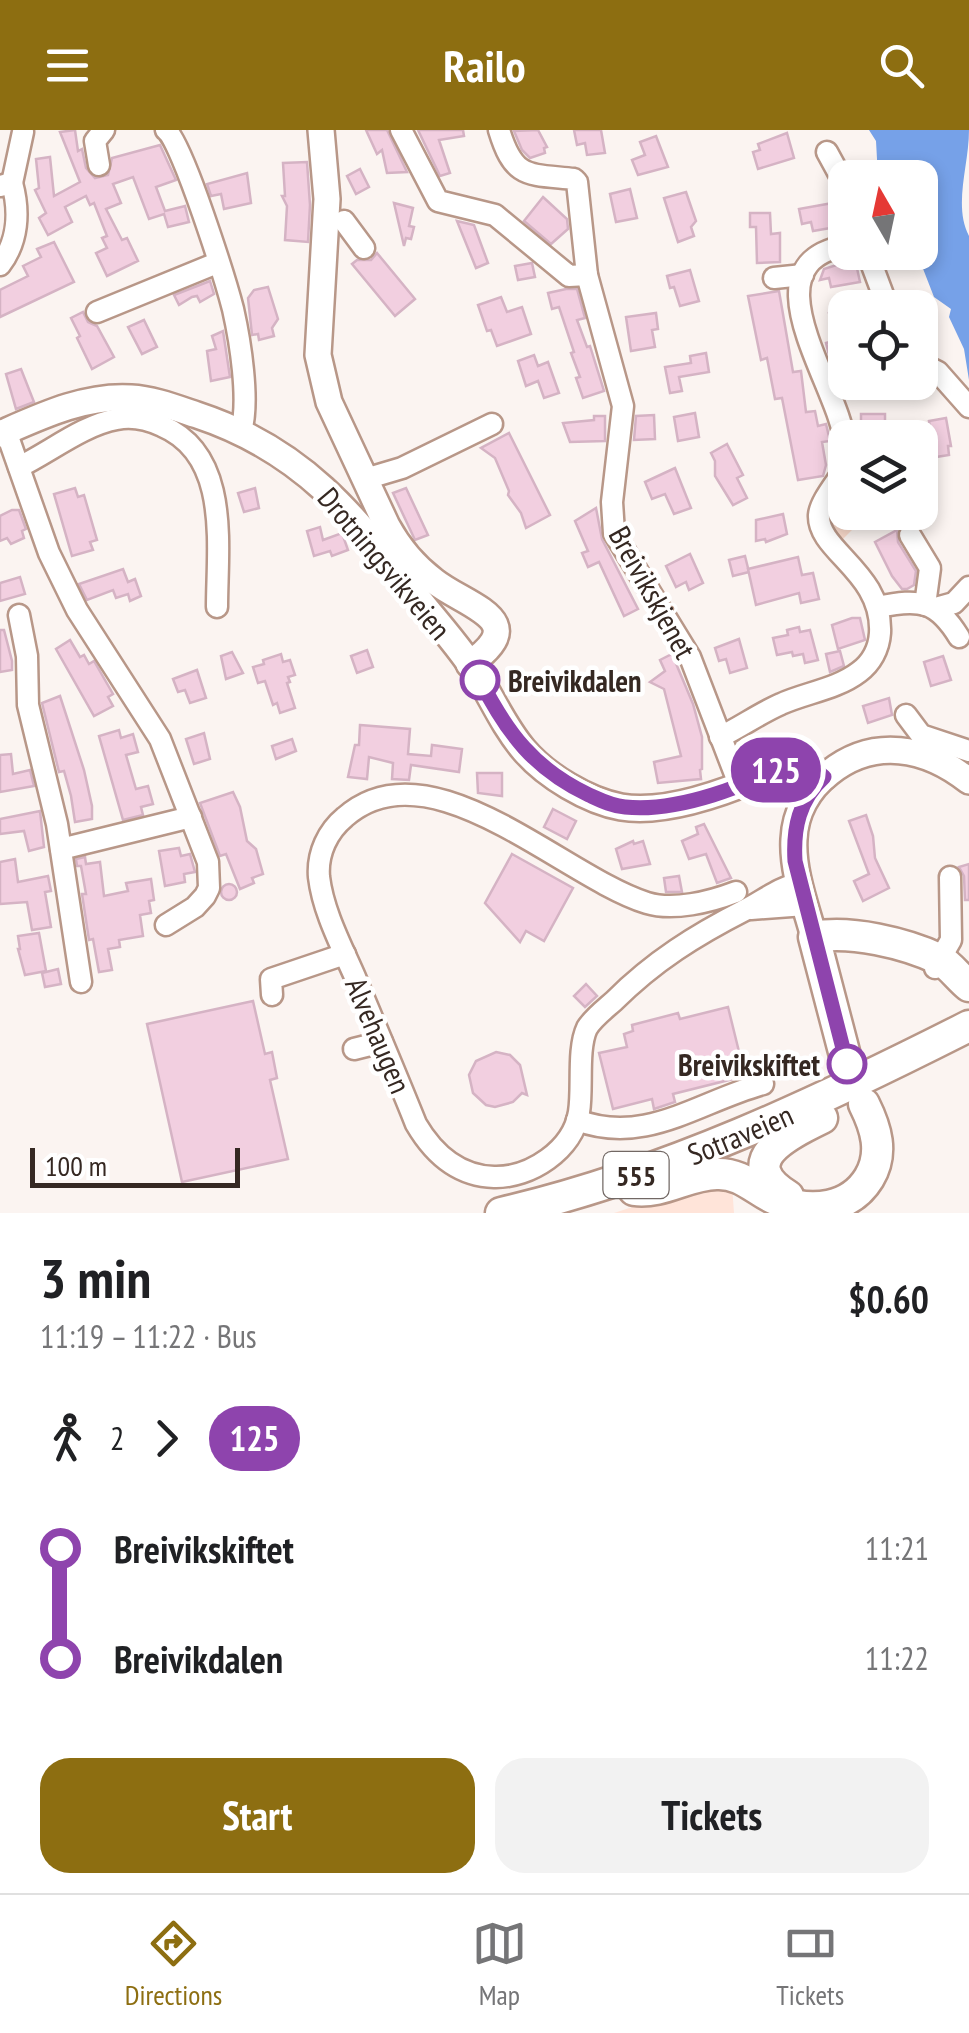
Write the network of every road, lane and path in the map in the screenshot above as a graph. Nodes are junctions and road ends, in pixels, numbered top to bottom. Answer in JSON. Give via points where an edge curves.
{"nodes":[{"id":1,"x":104,"y":130,"type":"edge"},
{"id":2,"x":166,"y":130,"type":"edge"},
{"id":3,"x":321,"y":130,"type":"edge"},
{"id":4,"x":401,"y":130,"type":"edge"},
{"id":5,"x":499,"y":130,"type":"edge"},
{"id":6,"x":23,"y":132,"type":"edge"},
{"id":7,"x":827,"y":152,"type":"dead end"},
{"id":8,"x":831,"y":160,"type":"edge"},
{"id":9,"x":99,"y":166,"type":"dead end"},
{"id":10,"x":6,"y":184,"type":"edge"},
{"id":11,"x":344,"y":222,"type":"dead end"},
{"id":12,"x":364,"y":248,"type":"dead end"},
{"id":13,"x":828,"y":250,"type":"edge"},
{"id":14,"x":216,"y":263,"type":"junction"},
{"id":15,"x":0,"y":265,"type":"edge"},
{"id":16,"x":587,"y":275,"type":"junction"},
{"id":17,"x":803,"y":275,"type":"junction"},
{"id":18,"x":774,"y":278,"type":"dead end"},
{"id":19,"x":97,"y":312,"type":"dead end"},
{"id":20,"x":938,"y":372,"type":"edge"},
{"id":21,"x":969,"y":407,"type":"edge"},
{"id":22,"x":840,"y":420,"type":"edge"},
{"id":23,"x":492,"y":424,"type":"dead end"},
{"id":24,"x":241,"y":431,"type":"junction"},
{"id":25,"x":3,"y":432,"type":"edge"},
{"id":26,"x":20,"y":467,"type":"junction"},
{"id":27,"x":365,"y":479,"type":"junction"},
{"id":28,"x":828,"y":496,"type":"edge"},
{"id":29,"x":910,"y":535,"type":"dead end"},
{"id":30,"x":969,"y":587,"type":"edge"},
{"id":31,"x":218,"y":607,"type":"dead end"},
{"id":32,"x":878,"y":607,"type":"junction"},
{"id":33,"x":931,"y":607,"type":"junction"},
{"id":34,"x":18,"y":615,"type":"dead end"},
{"id":35,"x":959,"y":638,"type":"dead end"},
{"id":36,"x":469,"y":664,"type":"junction"},
{"id":37,"x":906,"y":716,"type":"dead end"},
{"id":38,"x":719,"y":747,"type":"junction"},
{"id":39,"x":969,"y":751,"type":"edge"},
{"id":40,"x":824,"y":777,"type":"junction"},
{"id":41,"x":969,"y":781,"type":"edge"},
{"id":42,"x":740,"y":786,"type":"junction"},
{"id":43,"x":191,"y":817,"type":"junction"},
{"id":44,"x":61,"y":849,"type":"junction"},
{"id":45,"x":950,"y":877,"type":"dead end"},
{"id":46,"x":803,"y":894,"type":"junction"},
{"id":47,"x":740,"y":901,"type":"junction"},
{"id":48,"x":166,"y":926,"type":"dead end"},
{"id":49,"x":817,"y":949,"type":"junction"},
{"id":50,"x":345,"y":954,"type":"junction"},
{"id":51,"x":922,"y":957,"type":"junction"},
{"id":52,"x":81,"y":982,"type":"dead end"},
{"id":53,"x":969,"y":986,"type":"edge"},
{"id":54,"x":272,"y":994,"type":"dead end"},
{"id":55,"x":963,"y":1024,"type":"edge"},
{"id":56,"x":382,"y":1042,"type":"junction"},
{"id":57,"x":354,"y":1049,"type":"dead end"},
{"id":58,"x":763,"y":1084,"type":"dead end"},
{"id":59,"x":851,"y":1089,"type":"junction"},
{"id":60,"x":577,"y":1120,"type":"junction"},
{"id":61,"x":770,"y":1149,"type":"junction"},
{"id":62,"x":717,"y":1174,"type":"junction"},
{"id":63,"x":634,"y":1190,"type":"junction"},
{"id":64,"x":803,"y":1206,"type":"junction"},
{"id":65,"x":501,"y":1213,"type":"edge"},
{"id":66,"x":566,"y":1213,"type":"edge"}],
"edges":[{"from":1,"to":9,"type":"street","via":[[95,141]]},
{"from":2,"to":14,"type":"street","via":[[199,202]]},
{"from":3,"to":27,"type":"main road","via":[[327,199],[318,355],[326,395]]},
{"from":4,"to":16,"type":"street","via":[[438,202],[494,215],[569,276]]},
{"from":5,"to":16,"type":"street","name":"Breivikskjenet","via":[[510,162],[525,174],[578,182]]},
{"from":6,"to":10,"type":"street"},
{"from":7,"to":8,"type":"street"},
{"from":10,"to":15,"type":"street","via":[[16,234]]},
{"from":11,"to":12,"type":"street"},
{"from":13,"to":17,"type":"street","via":[[818,252]]},
{"from":14,"to":19,"type":"street"},
{"from":14,"to":24,"type":"street","via":[[233,309],[244,394]]},
{"from":16,"to":38,"type":"street","name":"Breivikskjenet","via":[[623,406],[614,532],[679,634]]},
{"from":17,"to":18,"type":"street"},
{"from":17,"to":22,"type":"street","via":[[804,332]]},
{"from":20,"to":21,"type":"street"},
{"from":23,"to":27,"type":"street"},
{"from":24,"to":25,"type":"main road","name":"Drotningsvikveien","via":[[130,398],[61,408]]},
{"from":24,"to":36,"type":"main road","name":"Drotningsvikveien","via":[[337,498]]},
{"from":25,"to":26,"type":"street","name":"Drotningsvikveien"},
{"from":26,"to":31,"type":"street","via":[[119,418],[176,433],[201,458],[212,486]]},
{"from":26,"to":43,"type":"street","name":"Drotningsvikveien","via":[[66,590],[160,739]]},
{"from":27,"to":36,"type":"main road","via":[[409,558],[442,588],[491,617],[492,646]]},
{"from":28,"to":32,"type":"street","via":[[820,509],[823,532],[861,575]]},
{"from":29,"to":33,"type":"street","via":[[930,568]]},
{"from":30,"to":33,"type":"street","via":[[954,603]]},
{"from":32,"to":33,"type":"street"},
{"from":32,"to":38,"type":"street","via":[[880,638],[860,672],[776,705]]},
{"from":33,"to":35,"type":"street","via":[[945,614]]},
{"from":34,"to":44,"type":"street","via":[[28,656],[28,705]]},
{"from":36,"to":42,"type":"main road","name":"Drotningsvikveien","via":[[529,756],[604,802],[643,807]]},
{"from":37,"to":39,"type":"street","via":[[921,735]]},
{"from":38,"to":42,"type":"street","name":"Breivikskjenet"},
{"from":40,"to":41,"type":"main road","via":[[846,760],[886,749],[925,755]]},
{"from":40,"to":42,"type":"main road","name":"Drotningsvikveien","via":[[796,762]]},
{"from":40,"to":46,"type":"main road","via":[[797,820],[794,850]]},
{"from":43,"to":44,"type":"street"},
{"from":43,"to":48,"type":"street","name":"Drotningsvikveien","via":[[208,862],[209,888]]},
{"from":44,"to":52,"type":"street"},
{"from":45,"to":51,"type":"street","via":[[951,940]]},
{"from":46,"to":47,"type":"street","name":"Alvehaugen"},
{"from":46,"to":49,"type":"main road"},
{"from":47,"to":50,"type":"street","name":"Alvehaugen","via":[[668,917],[503,826],[403,792],[357,806],[332,828],[323,848],[324,900]]},
{"from":47,"to":60,"type":"street","name":"Alvehaugen","via":[[664,955],[587,1029]]},
{"from":49,"to":51,"type":"highway"},
{"from":49,"to":59,"type":"highway"},
{"from":50,"to":54,"type":"street","via":[[271,979]]},
{"from":50,"to":56,"type":"street","name":"Alvehaugen"},
{"from":51,"to":53,"type":"highway"},
{"from":51,"to":55,"type":"highway","number":"555","via":[[946,978]]},
{"from":55,"to":59,"type":"highway","number":"555","via":[[870,1068]]},
{"from":56,"to":57,"type":"street"},
{"from":56,"to":60,"type":"street","name":"Alvehaugen","via":[[429,1146],[464,1170],[482,1176],[523,1173],[554,1155]]},
{"from":58,"to":60,"type":"street","via":[[644,1127],[618,1131]]},
{"from":59,"to":61,"type":"highway","number":"555","via":[[825,1116]]},
{"from":59,"to":63,"type":"highway","name":"Sotraveien","number":"555","via":[[746,1146]]},
{"from":59,"to":64,"type":"highway","via":[[877,1138],[870,1176],[844,1202]]},
{"from":59,"to":65,"type":"highway","name":"Sotraveien","number":"555","via":[[650,1170]]},
{"from":61,"to":62,"type":"street","name":"Sotraveien","number":"555"},
{"from":61,"to":64,"type":"highway","via":[[771,1183]]},
{"from":62,"to":63,"type":"highway","number":"555"},
{"from":62,"to":64,"type":"highway"},
{"from":63,"to":66,"type":"highway","name":"Sotraveien","number":"555"}]}
